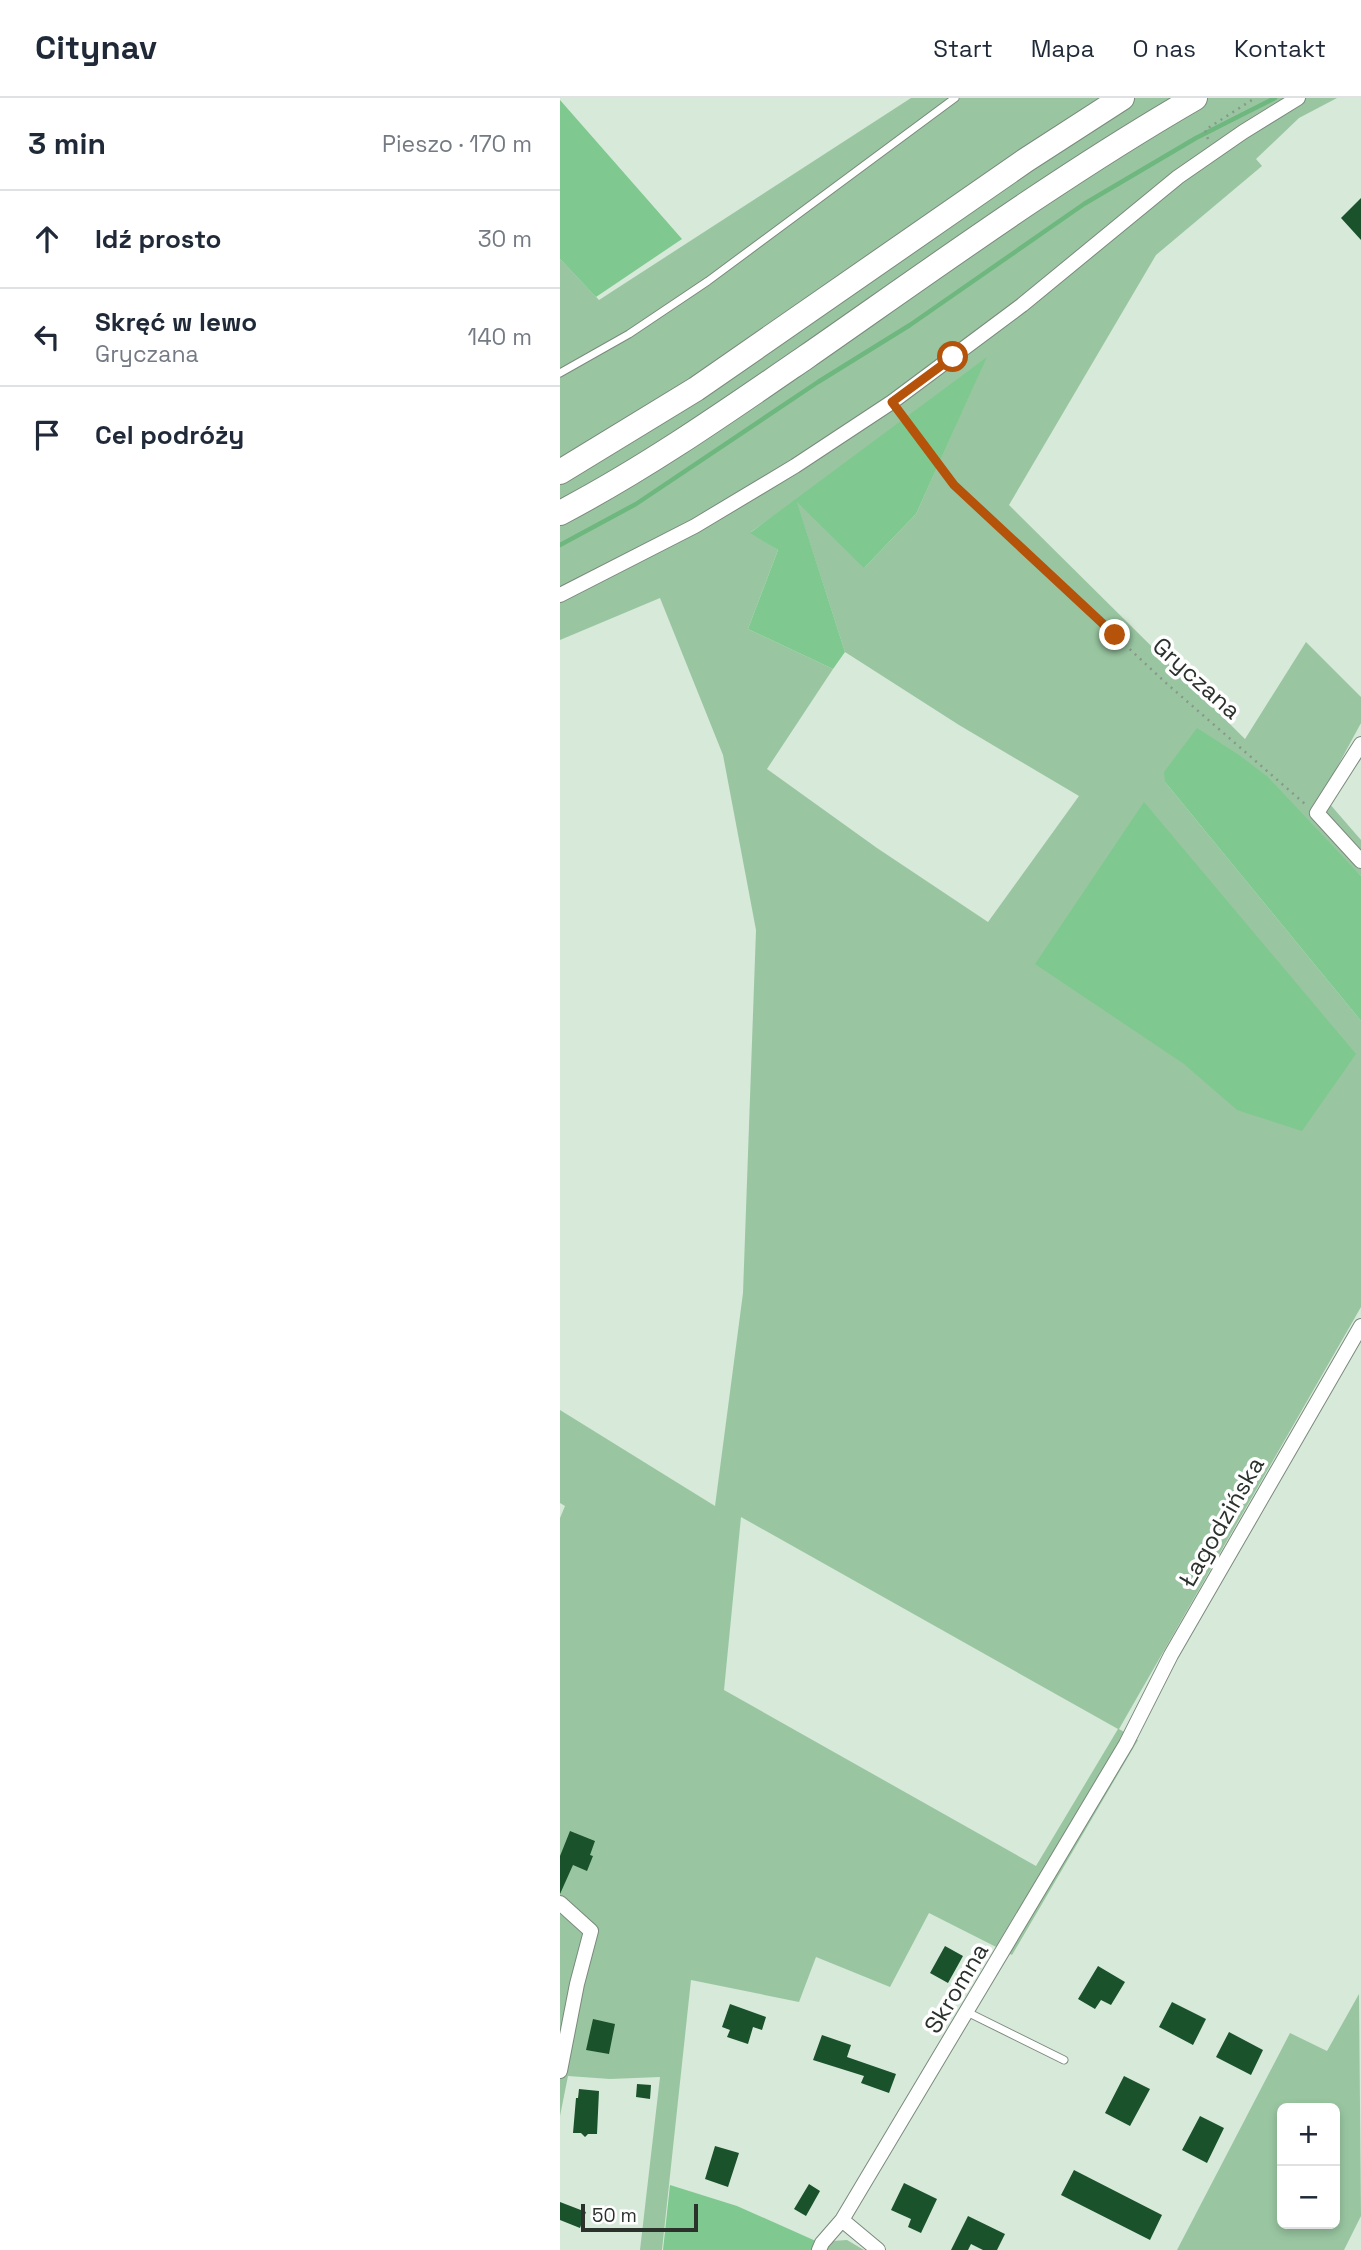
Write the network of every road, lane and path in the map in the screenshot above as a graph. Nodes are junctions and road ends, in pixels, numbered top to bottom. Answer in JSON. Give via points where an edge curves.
{"nodes":[{"id":1,"x":955,"y":98,"type":"edge"},
{"id":2,"x":1122,"y":98,"type":"edge"},
{"id":3,"x":1195,"y":98,"type":"edge"},
{"id":4,"x":1255,"y":98,"type":"edge"},
{"id":5,"x":1298,"y":98,"type":"edge"},
{"id":6,"x":1206,"y":137,"type":"dead end"},
{"id":7,"x":560,"y":373,"type":"edge"},
{"id":8,"x":892,"y":402,"type":"junction"},
{"id":9,"x":560,"y":472,"type":"edge"},
{"id":10,"x":560,"y":513,"type":"edge"},
{"id":11,"x":560,"y":596,"type":"edge"},
{"id":12,"x":1361,"y":744,"type":"edge"},
{"id":13,"x":1317,"y":813,"type":"junction"},
{"id":14,"x":1361,"y":861,"type":"edge"},
{"id":15,"x":1361,"y":1326,"type":"edge"},
{"id":16,"x":1126,"y":1744,"type":"joint"},
{"id":17,"x":560,"y":1903,"type":"edge"},
{"id":18,"x":967,"y":2012,"type":"junction"},
{"id":19,"x":1064,"y":2060,"type":"dead end"},
{"id":20,"x":560,"y":2071,"type":"edge"},
{"id":21,"x":842,"y":2220,"type":"junction"},
{"id":22,"x":819,"y":2250,"type":"edge"},
{"id":23,"x":878,"y":2250,"type":"edge"}],
"edges":[{"from":1,"to":7,"type":"lane","via":[[708,281]]},
{"from":2,"to":9,"type":"highway","via":[[696,389]]},
{"from":3,"to":10,"type":"highway","via":[[1047,190],[715,420]]},
{"from":4,"to":6,"type":"path","via":[[1205,130]]},
{"from":5,"to":8,"type":"street","via":[[1178,177],[1022,305]]},
{"from":8,"to":11,"type":"street","via":[[695,526]]},
{"from":8,"to":13,"type":"path","name":"Gryczana","via":[[954,485],[1167,683]]},
{"from":12,"to":13,"type":"street"},
{"from":13,"to":14,"type":"street"},
{"from":15,"to":16,"type":"street","name":"Łagodzińska","via":[[1171,1655]]},
{"from":16,"to":18,"type":"street","name":"Skromna"},
{"from":17,"to":20,"type":"street","via":[[591,1931]]},
{"from":18,"to":19,"type":"lane"},
{"from":18,"to":21,"type":"street","name":"Skromna"},
{"from":21,"to":22,"type":"street","name":"Skromna"},
{"from":21,"to":23,"type":"street"}]}
